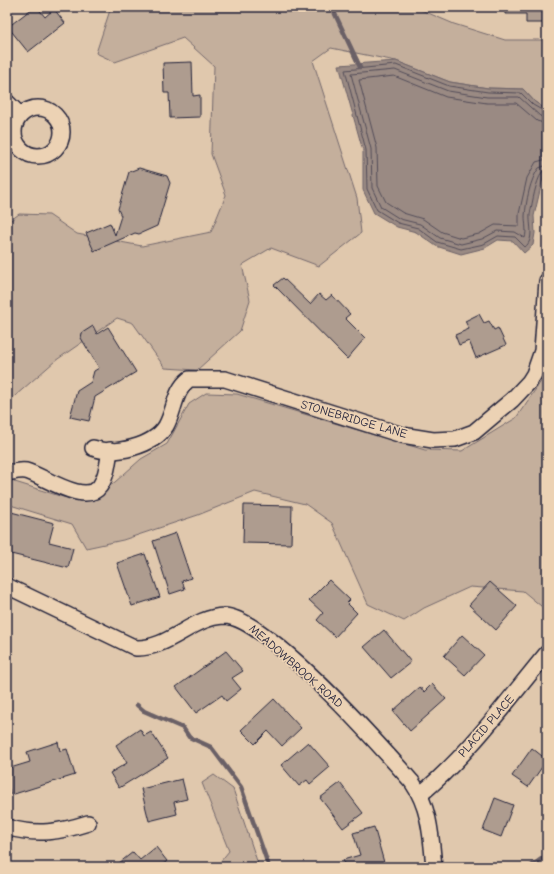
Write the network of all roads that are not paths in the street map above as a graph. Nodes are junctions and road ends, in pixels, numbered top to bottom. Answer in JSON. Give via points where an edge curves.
{"nodes":[{"id":1,"x":7,"y":102,"type":"edge"},
{"id":2,"x":20,"y":115,"type":"dead end"},
{"id":3,"x":547,"y":281,"type":"edge"},
{"id":4,"x":93,"y":448,"type":"dead end"},
{"id":5,"x":110,"y":450,"type":"junction"},
{"id":6,"x":7,"y":473,"type":"edge"},
{"id":7,"x":7,"y":586,"type":"edge"},
{"id":8,"x":547,"y":653,"type":"edge"},
{"id":9,"x":421,"y":794,"type":"junction"},
{"id":10,"x":88,"y":823,"type":"dead end"},
{"id":11,"x":7,"y":827,"type":"edge"},
{"id":12,"x":434,"y":867,"type":"edge"}],
"edges":[{"from":1,"to":2,"type":"street"},
{"from":3,"to":5,"type":"street","name":"STONEBRIDGE LANE","via":[[542,351],[534,374],[512,400],[474,432],[455,439],[433,440],[402,435],[225,379],[189,379],[181,385],[166,426],[152,440],[119,450]]},
{"from":4,"to":5,"type":"street","name":"STONEBRIDGE LANE"},
{"from":5,"to":6,"type":"street","via":[[104,479],[99,488],[89,493],[72,491],[25,471]]},
{"from":7,"to":9,"type":"street","name":"MEADOWBROOK ROAD","via":[[136,648],[155,645],[216,617],[236,618],[245,622],[351,713]]},
{"from":8,"to":9,"type":"street","name":"PLACID PLACE","via":[[472,742],[438,780]]},
{"from":9,"to":12,"type":"street","name":"MEADOWBROOK ROAD","via":[[428,815]]},
{"from":10,"to":11,"type":"street","via":[[49,833]]}]}
